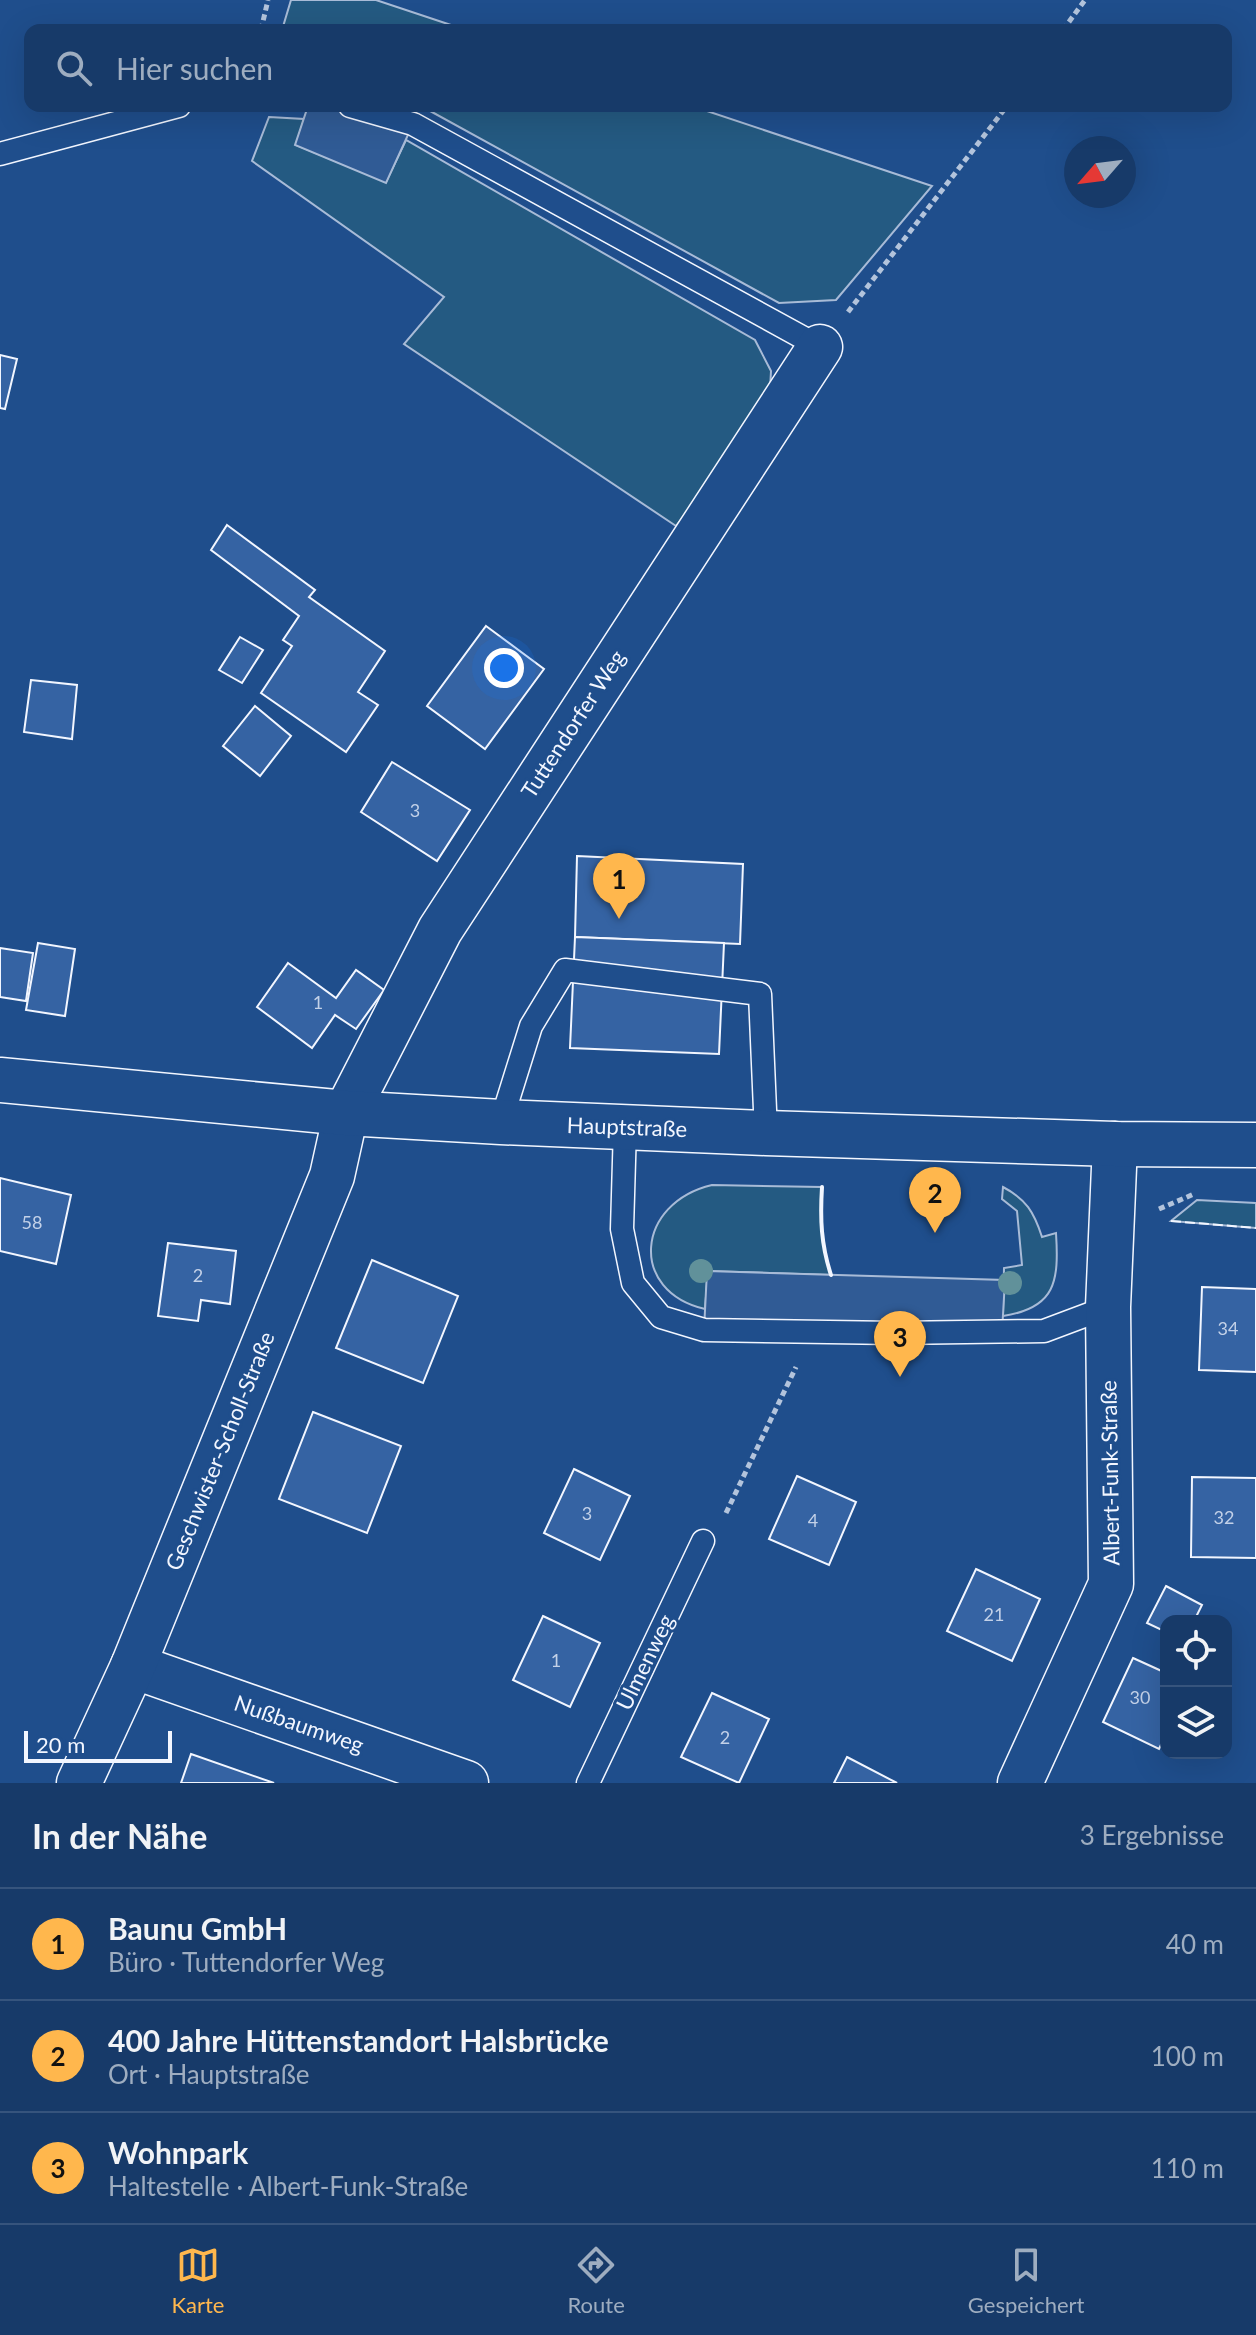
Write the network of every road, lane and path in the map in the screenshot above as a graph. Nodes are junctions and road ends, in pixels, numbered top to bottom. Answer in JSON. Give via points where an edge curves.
{"nodes":[{"id":1,"x":268,"y":0,"type":"edge"},
{"id":2,"x":1085,"y":0,"type":"edge"},
{"id":3,"x":262,"y":24,"type":"edge"},
{"id":4,"x":1067,"y":24,"type":"edge"},
{"id":5,"x":157,"y":112,"type":"edge"},
{"id":6,"x":371,"y":112,"type":"edge"},
{"id":7,"x":1002,"y":112,"type":"edge"},
{"id":8,"x":0,"y":154,"type":"edge"},
{"id":9,"x":820,"y":347,"type":"junction"},
{"id":10,"x":0,"y":1080,"type":"edge"},
{"id":11,"x":346,"y":1113,"type":"junction"},
{"id":12,"x":501,"y":1122,"type":"junction"},
{"id":13,"x":625,"y":1127,"type":"junction"},
{"id":14,"x":766,"y":1133,"type":"junction"},
{"id":15,"x":1115,"y":1144,"type":"junction"},
{"id":16,"x":1256,"y":1145,"type":"edge"},
{"id":17,"x":1196,"y":1194,"type":"dead end"},
{"id":18,"x":1110,"y":1229,"type":"junction"},
{"id":19,"x":1108,"y":1307,"type":"junction"},
{"id":20,"x":812,"y":1331,"type":"junction"},
{"id":21,"x":703,"y":1541,"type":"joint"},
{"id":22,"x":133,"y":1666,"type":"junction"},
{"id":23,"x":79,"y":1783,"type":"edge"},
{"id":24,"x":466,"y":1783,"type":"edge"},
{"id":25,"x":588,"y":1783,"type":"edge"},
{"id":26,"x":1020,"y":1783,"type":"edge"}],
"edges":[{"from":1,"to":3,"type":"path"},
{"from":2,"to":4,"type":"path"},
{"from":5,"to":8,"type":"lane"},
{"from":6,"to":9,"type":"lane","via":[[413,124]]},
{"from":7,"to":9,"type":"path"},
{"from":9,"to":11,"type":"street","name":"Tuttendorfer Weg","via":[[440,930]]},
{"from":10,"to":11,"type":"street","name":"Hauptstraße"},
{"from":11,"to":12,"type":"street","name":"Hauptstraße"},
{"from":11,"to":22,"type":"street","name":"Geschwister-Scholl-Straße","via":[[332,1176]]},
{"from":12,"to":13,"type":"street","name":"Hauptstraße"},
{"from":12,"to":14,"type":"lane","via":[[531,1026],[565,970],[760,994]]},
{"from":13,"to":14,"type":"street","name":"Hauptstraße"},
{"from":13,"to":20,"type":"lane","via":[[622,1229],[633,1283],[661,1317],[704,1330]]},
{"from":14,"to":15,"type":"street","name":"Hauptstraße"},
{"from":15,"to":16,"type":"street","name":"Hauptstraße"},
{"from":15,"to":18,"type":"street","name":"Albert-Funk-Straße"},
{"from":17,"to":18,"type":"path"},
{"from":18,"to":19,"type":"street","name":"Albert-Funk-Straße"},
{"from":19,"to":20,"type":"lane","via":[[1044,1331]]},
{"from":19,"to":26,"type":"street","name":"Albert-Funk-Straße","via":[[1111,1584]]},
{"from":20,"to":21,"type":"path","via":[[718,1529]]},
{"from":21,"to":25,"type":"lane","name":"Ulmenweg"},
{"from":22,"to":23,"type":"street","name":"Geschwister-Scholl-Straße"},
{"from":22,"to":24,"type":"street","name":"Nußbaumweg"}]}
